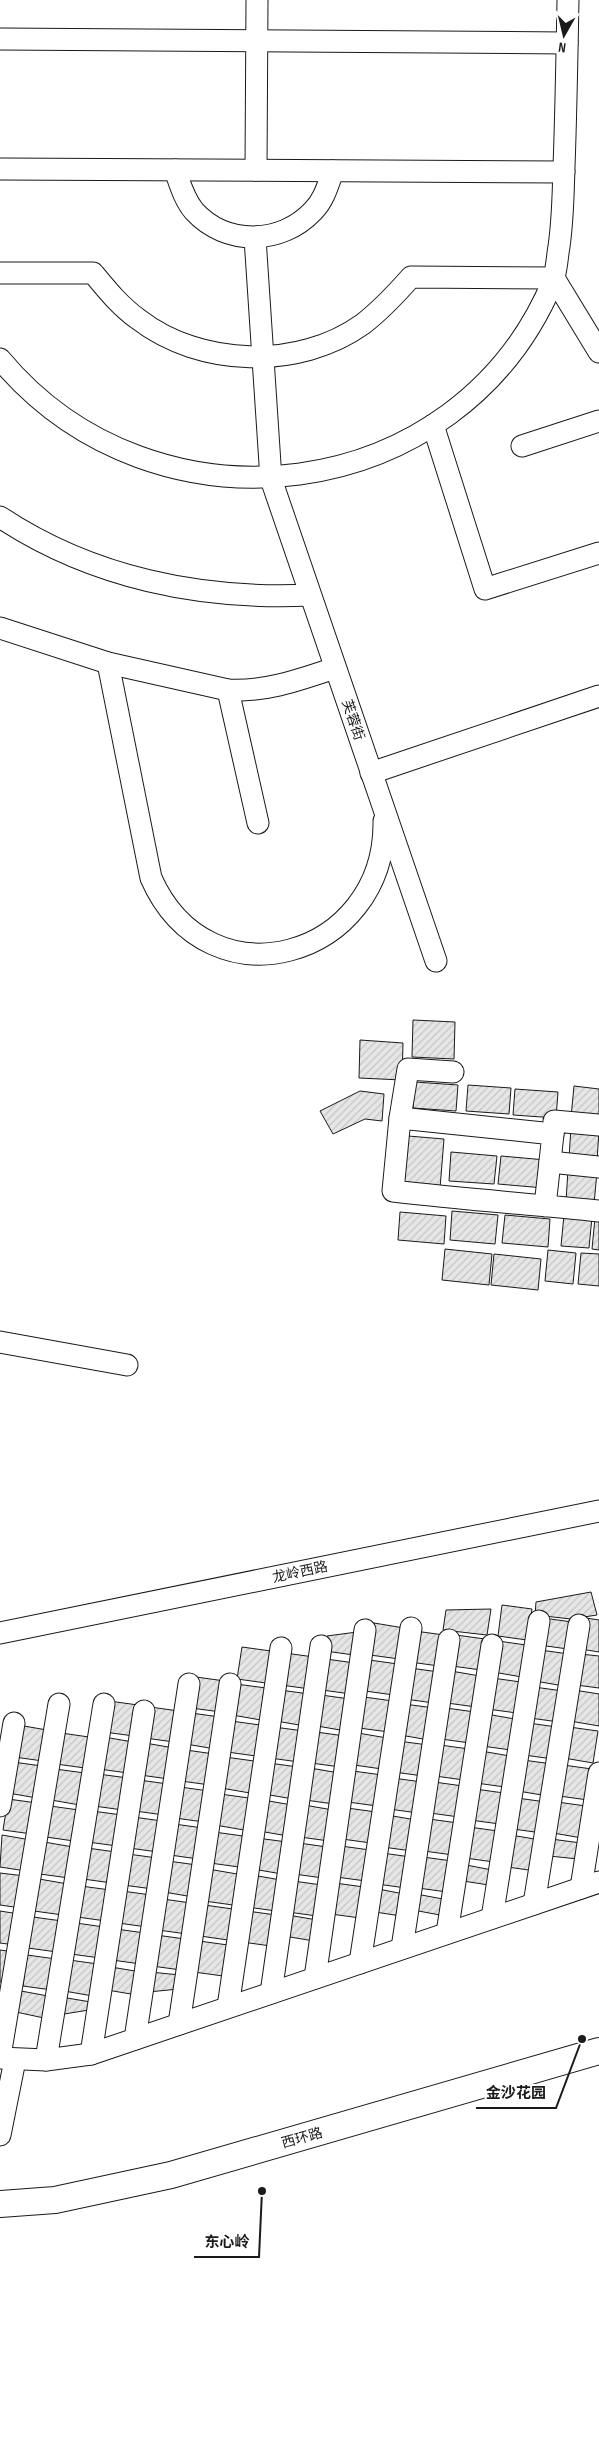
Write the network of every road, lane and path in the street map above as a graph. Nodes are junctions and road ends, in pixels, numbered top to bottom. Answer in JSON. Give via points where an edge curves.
{"nodes":[{"id":1,"x":257,"y":0,"type":"edge"},
{"id":2,"x":568,"y":0,"type":"edge"},
{"id":3,"x":0,"y":39,"type":"edge"},
{"id":4,"x":257,"y":41,"type":"junction"},
{"id":5,"x":567,"y":43,"type":"junction"},
{"id":6,"x":0,"y":169,"type":"edge"},
{"id":7,"x":175,"y":170,"type":"junction"},
{"id":8,"x":256,"y":170,"type":"junction"},
{"id":9,"x":333,"y":171,"type":"junction"},
{"id":10,"x":564,"y":172,"type":"junction"},
{"id":11,"x":255,"y":238,"type":"junction"},
{"id":12,"x":0,"y":274,"type":"edge"},
{"id":13,"x":554,"y":278,"type":"junction"},
{"id":14,"x":599,"y":352,"type":"edge"},
{"id":15,"x":263,"y":357,"type":"junction"},
{"id":16,"x":0,"y":360,"type":"edge"},
{"id":17,"x":599,"y":421,"type":"edge"},
{"id":18,"x":433,"y":425,"type":"junction"},
{"id":19,"x":522,"y":446,"type":"dead end"},
{"id":20,"x":271,"y":478,"type":"junction"},
{"id":21,"x":0,"y":516,"type":"edge"},
{"id":22,"x":599,"y":553,"type":"edge"},
{"id":23,"x":310,"y":595,"type":"junction"},
{"id":24,"x":0,"y":628,"type":"edge"},
{"id":25,"x":108,"y":663,"type":"junction"},
{"id":26,"x":335,"y":668,"type":"junction"},
{"id":27,"x":228,"y":690,"type":"junction"},
{"id":28,"x":599,"y":696,"type":"edge"},
{"id":29,"x":371,"y":773,"type":"junction"},
{"id":30,"x":384,"y":809,"type":"junction"},
{"id":31,"x":258,"y":823,"type":"dead end"},
{"id":32,"x":436,"y":961,"type":"dead end"},
{"id":33,"x":452,"y":1072,"type":"dead end"},
{"id":34,"x":400,"y":1118,"type":"junction"},
{"id":35,"x":599,"y":1125,"type":"edge"},
{"id":36,"x":553,"y":1134,"type":"junction"},
{"id":37,"x":550,"y":1162,"type":"junction"},
{"id":38,"x":599,"y":1166,"type":"edge"},
{"id":39,"x":545,"y":1206,"type":"junction"},
{"id":40,"x":599,"y":1210,"type":"edge"},
{"id":41,"x":0,"y":1342,"type":"edge"},
{"id":42,"x":126,"y":1365,"type":"dead end"},
{"id":43,"x":599,"y":1511,"type":"edge"},
{"id":44,"x":539,"y":1621,"type":"dead end"},
{"id":45,"x":579,"y":1624,"type":"dead end"},
{"id":46,"x":411,"y":1628,"type":"dead end"},
{"id":47,"x":365,"y":1630,"type":"dead end"},
{"id":48,"x":0,"y":1633,"type":"edge"},
{"id":49,"x":449,"y":1640,"type":"dead end"},
{"id":50,"x":322,"y":1646,"type":"dead end"},
{"id":51,"x":492,"y":1646,"type":"dead end"},
{"id":52,"x":281,"y":1648,"type":"dead end"},
{"id":53,"x":189,"y":1684,"type":"dead end"},
{"id":54,"x":230,"y":1684,"type":"dead end"},
{"id":55,"x":59,"y":1704,"type":"dead end"},
{"id":56,"x":104,"y":1704,"type":"dead end"},
{"id":57,"x":144,"y":1711,"type":"dead end"},
{"id":58,"x":14,"y":1723,"type":"dead end"},
{"id":59,"x":599,"y":1773,"type":"edge"},
{"id":60,"x":0,"y":1806,"type":"edge"},
{"id":61,"x":590,"y":1885,"type":"edge"},
{"id":62,"x":534,"y":1904,"type":"junction"},
{"id":63,"x":492,"y":1918,"type":"junction"},
{"id":64,"x":447,"y":1933,"type":"junction"},
{"id":65,"x":402,"y":1948,"type":"junction"},
{"id":66,"x":360,"y":1963,"type":"junction"},
{"id":67,"x":315,"y":1978,"type":"junction"},
{"id":68,"x":271,"y":1993,"type":"junction"},
{"id":69,"x":228,"y":2007,"type":"junction"},
{"id":70,"x":179,"y":2024,"type":"junction"},
{"id":71,"x":135,"y":2039,"type":"junction"},
{"id":72,"x":599,"y":2051,"type":"edge"},
{"id":73,"x":91,"y":2054,"type":"junction"},
{"id":74,"x":5,"y":2058,"type":"edge"},
{"id":75,"x":46,"y":2060,"type":"junction"},
{"id":76,"x":599,"y":2066,"type":"edge"},
{"id":77,"x":0,"y":2135,"type":"edge"},
{"id":78,"x":0,"y":2204,"type":"edge"},
{"id":79,"x":0,"y":2218,"type":"edge"}],
"edges":[{"from":1,"to":4,"type":"street"},
{"from":2,"to":5,"type":"street"},
{"from":3,"to":4,"type":"street"},
{"from":4,"to":5,"type":"street"},
{"from":4,"to":8,"type":"street"},
{"from":5,"to":10,"type":"street"},
{"from":6,"to":7,"type":"street"},
{"from":7,"to":8,"type":"street"},
{"from":7,"to":11,"type":"street","via":[[182,192],[194,211],[232,235]]},
{"from":8,"to":9,"type":"street"},
{"from":9,"to":10,"type":"street"},
{"from":9,"to":11,"type":"street","via":[[326,192],[303,220],[277,234]]},
{"from":10,"to":13,"type":"street","via":[[563,220]]},
{"from":11,"to":15,"type":"street","name":"芙蓉街"},
{"from":12,"to":15,"type":"street","via":[[93,273],[114,299],[138,320],[167,337],[198,349],[230,356]]},
{"from":13,"to":14,"type":"street"},
{"from":13,"to":15,"type":"street","via":[[412,276],[389,303],[362,325],[298,352]]},
{"from":13,"to":18,"type":"street","via":[[529,327],[501,364],[476,391]]},
{"from":15,"to":20,"type":"street","name":"芙蓉街"},
{"from":16,"to":20,"type":"street","via":[[53,411],[77,428],[128,454],[156,464],[213,476]]},
{"from":17,"to":19,"type":"street"},
{"from":18,"to":20,"type":"street","via":[[382,452],[355,462],[328,470]]},
{"from":18,"to":22,"type":"street","via":[[485,589]]},
{"from":20,"to":23,"type":"street","name":"芙蓉街"},
{"from":21,"to":23,"type":"street","via":[[70,555],[136,578],[240,596]]},
{"from":23,"to":26,"type":"street","name":"芙蓉街"},
{"from":24,"to":25,"type":"street"},
{"from":25,"to":27,"type":"street"},
{"from":25,"to":30,"type":"street","via":[[151,878],[158,894],[178,921],[206,941],[238,953],[272,955],[305,946],[335,929],[358,904],[376,869],[383,836]]},
{"from":26,"to":27,"type":"street","via":[[274,688]]},
{"from":26,"to":29,"type":"street","name":"芙蓉街"},
{"from":27,"to":31,"type":"street"},
{"from":28,"to":29,"type":"street"},
{"from":29,"to":30,"type":"street","name":"芙蓉街"},
{"from":30,"to":32,"type":"street","name":"芙蓉街"},
{"from":33,"to":34,"type":"street","via":[[408,1069]]},
{"from":34,"to":36,"type":"street"},
{"from":34,"to":39,"type":"street","via":[[392,1191]]},
{"from":35,"to":36,"type":"street","via":[[554,1121]]},
{"from":36,"to":37,"type":"street"},
{"from":37,"to":38,"type":"street"},
{"from":37,"to":39,"type":"street"},
{"from":39,"to":40,"type":"street"},
{"from":41,"to":42,"type":"street"},
{"from":43,"to":48,"type":"street","name":"龙岭西路"},
{"from":44,"to":63,"type":"street"},
{"from":45,"to":62,"type":"street"},
{"from":46,"to":66,"type":"street"},
{"from":47,"to":67,"type":"street"},
{"from":49,"to":65,"type":"street"},
{"from":50,"to":68,"type":"street"},
{"from":51,"to":64,"type":"street"},
{"from":52,"to":69,"type":"street"},
{"from":53,"to":71,"type":"street"},
{"from":54,"to":70,"type":"street"},
{"from":55,"to":74,"type":"street"},
{"from":56,"to":75,"type":"street"},
{"from":57,"to":73,"type":"street"},
{"from":58,"to":60,"type":"street"},
{"from":59,"to":61,"type":"street"},
{"from":61,"to":62,"type":"street"},
{"from":62,"to":63,"type":"street"},
{"from":63,"to":64,"type":"street"},
{"from":64,"to":65,"type":"street"},
{"from":65,"to":66,"type":"street"},
{"from":66,"to":67,"type":"street"},
{"from":67,"to":68,"type":"street"},
{"from":68,"to":69,"type":"street"},
{"from":69,"to":70,"type":"street"},
{"from":70,"to":71,"type":"street"},
{"from":71,"to":73,"type":"street"},
{"from":72,"to":78,"type":"main road","name":"西环路","via":[[171,2175],[56,2200]]},
{"from":73,"to":75,"type":"street"},
{"from":74,"to":75,"type":"street"},
{"from":74,"to":77,"type":"street"},
{"from":76,"to":79,"type":"main road","name":"西环路","via":[[172,2189],[57,2214]]}]}
